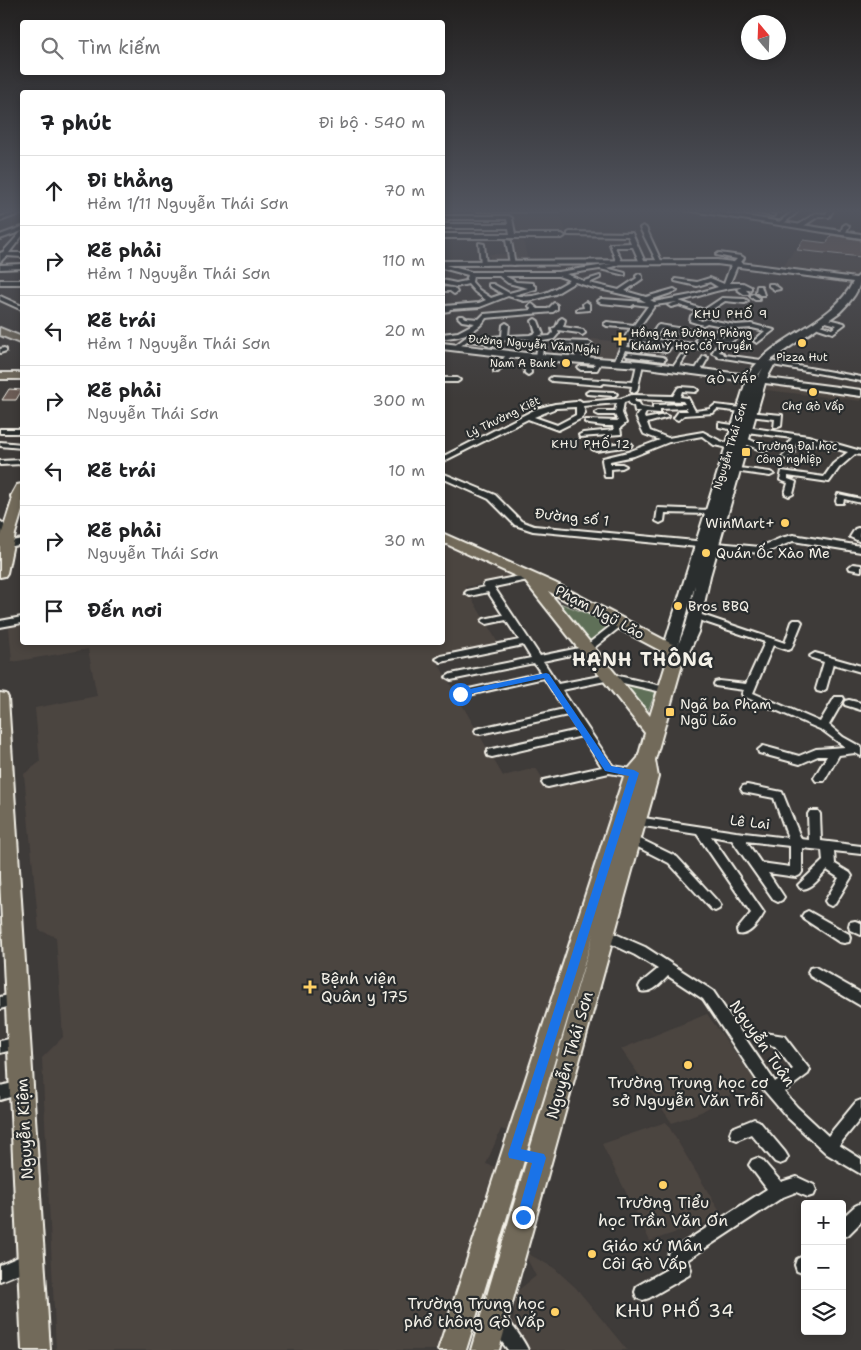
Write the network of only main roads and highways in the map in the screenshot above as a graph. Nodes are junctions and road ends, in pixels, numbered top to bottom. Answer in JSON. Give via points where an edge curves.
{"nodes":[{"id":1,"x":792,"y":272,"type":"edge"},
{"id":2,"x":860,"y":282,"type":"edge"},
{"id":3,"x":4,"y":328,"type":"edge"},
{"id":4,"x":813,"y":330,"type":"junction"},
{"id":5,"x":20,"y":336,"type":"edge"},
{"id":6,"x":445,"y":346,"type":"edge"},
{"id":7,"x":4,"y":377,"type":"edge"},
{"id":8,"x":20,"y":377,"type":"edge"},
{"id":9,"x":755,"y":380,"type":"junction"},
{"id":10,"x":861,"y":393,"type":"edge"},
{"id":11,"x":740,"y":431,"type":"junction"},
{"id":12,"x":20,"y":497,"type":"edge"},
{"id":13,"x":7,"y":531,"type":"edge"},
{"id":14,"x":445,"y":537,"type":"edge"},
{"id":15,"x":707,"y":544,"type":"junction"},
{"id":16,"x":0,"y":565,"type":"edge"},
{"id":17,"x":530,"y":577,"type":"junction"},
{"id":18,"x":696,"y":616,"type":"joint"},
{"id":19,"x":673,"y":655,"type":"junction"},
{"id":20,"x":0,"y":698,"type":"edge"},
{"id":21,"x":1,"y":726,"type":"edge"},
{"id":22,"x":654,"y":732,"type":"junction"},
{"id":23,"x":1,"y":752,"type":"edge"},
{"id":24,"x":640,"y":767,"type":"junction"},
{"id":25,"x":5,"y":864,"type":"edge"},
{"id":26,"x":6,"y":932,"type":"edge"},
{"id":27,"x":8,"y":1001,"type":"edge"},
{"id":28,"x":10,"y":1045,"type":"edge"},
{"id":29,"x":514,"y":1154,"type":"junction"},
{"id":30,"x":540,"y":1158,"type":"junction"},
{"id":31,"x":36,"y":1350,"type":"edge"},
{"id":32,"x":452,"y":1350,"type":"edge"},
{"id":33,"x":485,"y":1350,"type":"edge"}],
"edges":[{"from":1,"to":2,"type":"main road"},
{"from":2,"to":4,"type":"main road","name":"Nguyễn Thái Sơn","via":[[848,299]]},
{"from":2,"to":4,"type":"main road","name":"Nguyễn Thái Sơn","via":[[855,302]]},
{"from":3,"to":5,"type":"main road"},
{"from":4,"to":9,"type":"main road","name":"Nguyễn Thái Sơn","via":[[765,363]]},
{"from":6,"to":9,"type":"main road","name":"Đường Nguyễn Văn Nghi","via":[[580,364],[621,355],[640,364],[662,363],[675,369]]},
{"from":7,"to":8,"type":"main road"},
{"from":9,"to":10,"type":"main road","name":"Đường Nguyễn Văn Nghi"},
{"from":9,"to":11,"type":"main road","name":"Nguyễn Thái Sơn"},
{"from":11,"to":15,"type":"main road","name":"Nguyễn Thái Sơn","via":[[734,469]]},
{"from":11,"to":15,"type":"main road","name":"Nguyễn Thái Sơn","via":[[730,447],[710,512]]},
{"from":12,"to":13,"type":"main road"},
{"from":13,"to":16,"type":"main road"},
{"from":14,"to":17,"type":"main road","name":"Phạm Ngũ Lão"},
{"from":15,"to":18,"type":"main road","name":"Nguyễn Thái Sơn"},
{"from":15,"to":19,"type":"main road","name":"Nguyễn Thái Sơn"},
{"from":17,"to":19,"type":"main road","name":"Phạm Ngũ Lão","via":[[620,623]]},
{"from":17,"to":22,"type":"main road","name":"Phạm Ngũ Lão"},
{"from":18,"to":19,"type":"main road","name":"Nguyễn Thái Sơn","via":[[685,651]]},
{"from":19,"to":22,"type":"main road","name":"Nguyễn Thái Sơn"},
{"from":20,"to":21,"type":"main road","name":"Nguyễn Kiệm"},
{"from":21,"to":23,"type":"main road","name":"Nguyễn Kiệm"},
{"from":22,"to":24,"type":"main road","name":"Nguyễn Thái Sơn"},
{"from":23,"to":25,"type":"main road","name":"Nguyễn Kiệm"},
{"from":24,"to":29,"type":"main road","name":"Nguyễn Thái Sơn"},
{"from":24,"to":30,"type":"main road","name":"Nguyễn Thái Sơn","via":[[649,777]]},
{"from":25,"to":26,"type":"main road","name":"Nguyễn Kiệm"},
{"from":26,"to":27,"type":"main road","name":"Nguyễn Kiệm"},
{"from":27,"to":28,"type":"main road","name":"Nguyễn Kiệm"},
{"from":28,"to":31,"type":"main road","name":"Nguyễn Kiệm","via":[[22,1087]]},
{"from":29,"to":30,"type":"main road"},
{"from":29,"to":32,"type":"main road","name":"Nguyễn Thái Sơn"},
{"from":30,"to":33,"type":"main road","name":"Nguyễn Thái Sơn"}]}
